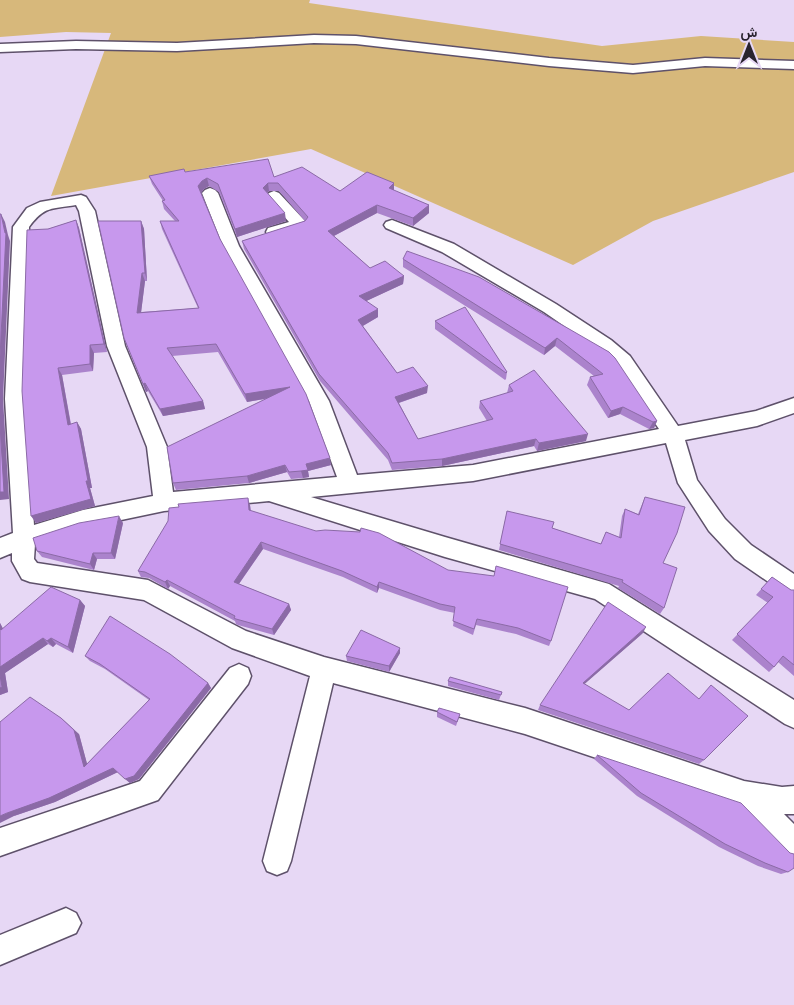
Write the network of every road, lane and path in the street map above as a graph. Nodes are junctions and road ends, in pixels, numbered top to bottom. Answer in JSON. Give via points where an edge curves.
{"nodes":[{"id":1,"x":0,"y":48,"type":"edge"},
{"id":2,"x":794,"y":65,"type":"edge"},
{"id":3,"x":210,"y":193,"type":"edge"},
{"id":4,"x":274,"y":196,"type":"edge"},
{"id":5,"x":392,"y":225,"type":"edge"},
{"id":6,"x":245,"y":241,"type":"junction"},
{"id":7,"x":794,"y":405,"type":"edge"},
{"id":8,"x":673,"y":434,"type":"junction"},
{"id":9,"x":350,"y":485,"type":"junction"},
{"id":10,"x":267,"y":492,"type":"junction"},
{"id":11,"x":164,"y":502,"type":"junction"},
{"id":12,"x":24,"y":538,"type":"junction"},
{"id":13,"x":0,"y":548,"type":"edge"},
{"id":14,"x":794,"y":586,"type":"edge"},
{"id":15,"x":324,"y":669,"type":"junction"},
{"id":16,"x":239,"y":676,"type":"dead end"},
{"id":17,"x":794,"y":715,"type":"edge"},
{"id":18,"x":744,"y":794,"type":"junction"},
{"id":19,"x":794,"y":800,"type":"edge"},
{"id":20,"x":0,"y":842,"type":"edge"},
{"id":21,"x":794,"y":844,"type":"edge"},
{"id":22,"x":277,"y":861,"type":"dead end"},
{"id":23,"x":66,"y":923,"type":"dead end"},
{"id":24,"x":0,"y":950,"type":"edge"}],
"edges":[{"from":1,"to":2,"type":"street","via":[[76,45],[193,47],[356,40],[632,69],[705,62]]},
{"from":3,"to":6,"type":"street"},
{"from":4,"to":6,"type":"street","via":[[300,224]]},
{"from":5,"to":8,"type":"street","via":[[448,248],[550,308],[605,345],[623,361]]},
{"from":6,"to":9,"type":"street","via":[[287,341],[320,401]]},
{"from":7,"to":8,"type":"street","via":[[757,418]]},
{"from":8,"to":9,"type":"street","via":[[473,473]]},
{"from":8,"to":14,"type":"street","via":[[688,483],[717,525],[743,552]]},
{"from":9,"to":10,"type":"street"},
{"from":10,"to":11,"type":"street"},
{"from":10,"to":17,"type":"street","via":[[601,591]]},
{"from":11,"to":12,"type":"street","via":[[82,519]]},
{"from":11,"to":12,"type":"street","via":[[157,447],[116,346],[87,212],[81,200],[46,205],[33,211],[21,227],[15,399]]},
{"from":12,"to":13,"type":"street"},
{"from":12,"to":15,"type":"street","via":[[23,562],[30,572],[148,590],[240,640]]},
{"from":15,"to":18,"type":"street","via":[[525,721]]},
{"from":15,"to":22,"type":"street"},
{"from":16,"to":20,"type":"street","via":[[149,791]]},
{"from":18,"to":19,"type":"street"},
{"from":18,"to":21,"type":"street"},
{"from":23,"to":24,"type":"street"}]}
